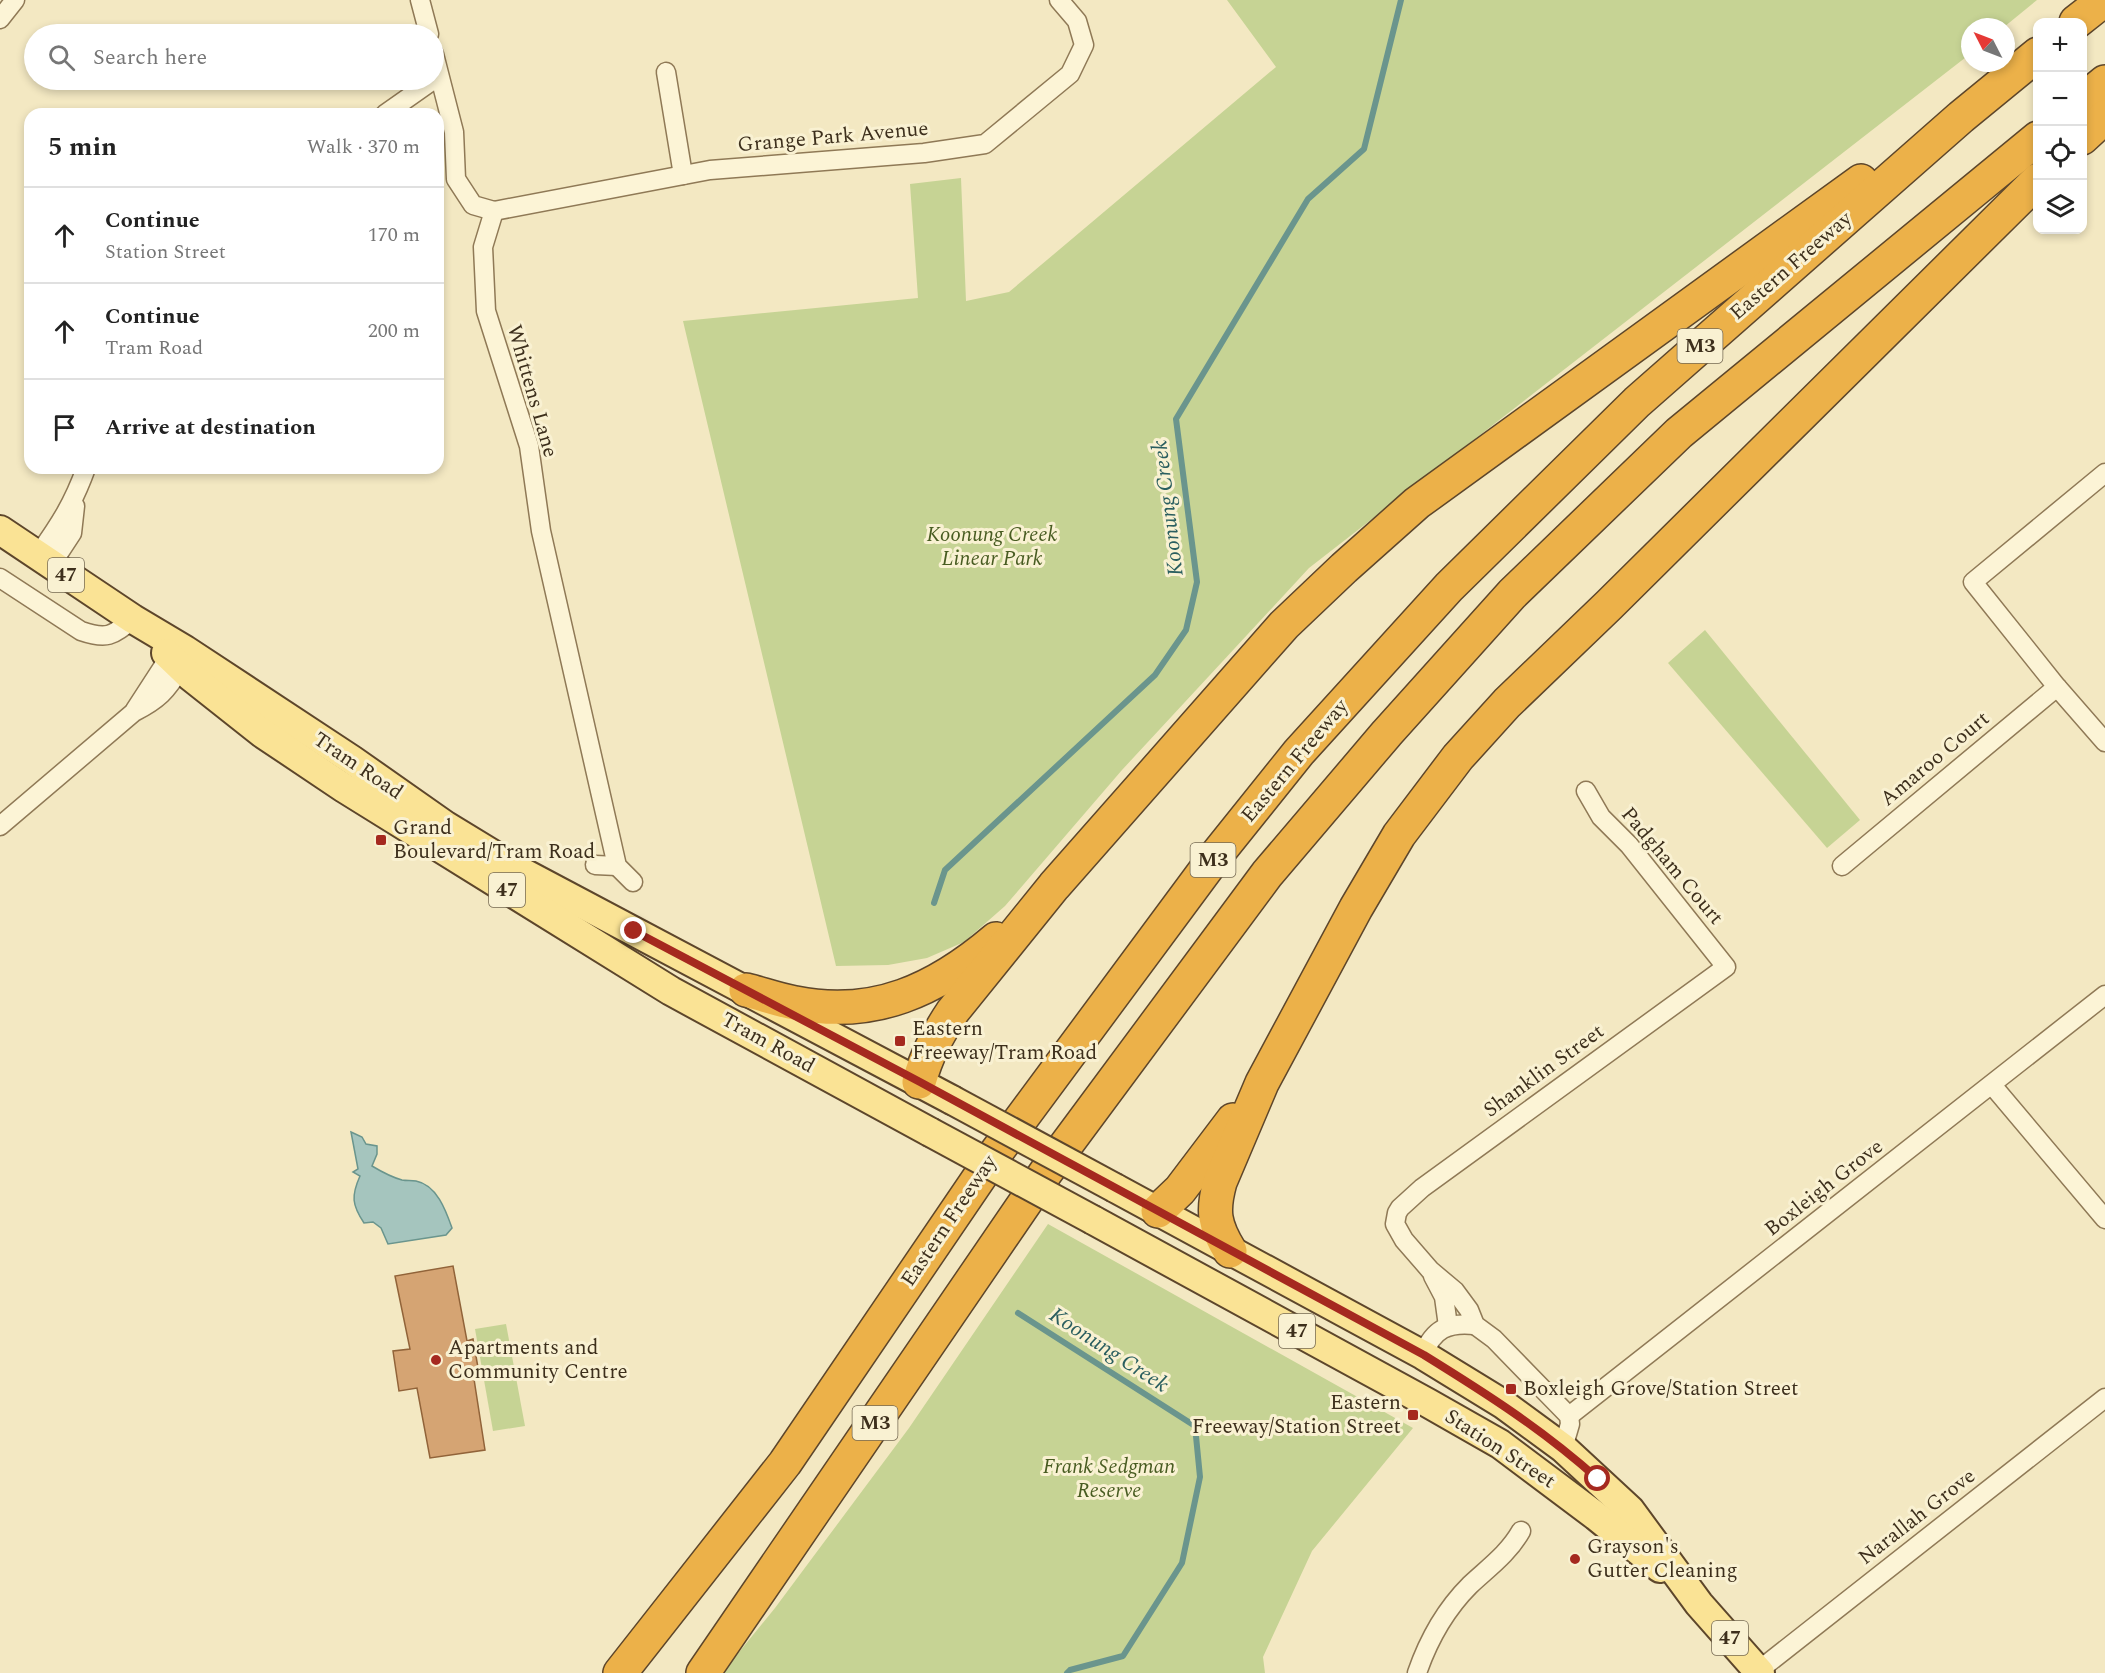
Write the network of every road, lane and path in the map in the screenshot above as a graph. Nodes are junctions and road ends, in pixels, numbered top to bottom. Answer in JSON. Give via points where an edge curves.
{"nodes":[{"id":1,"x":15,"y":0,"type":"edge"},
{"id":2,"x":420,"y":0,"type":"edge"},
{"id":3,"x":1059,"y":0,"type":"edge"},
{"id":4,"x":2104,"y":0,"type":"edge"},
{"id":5,"x":2081,"y":18,"type":"edge"},
{"id":6,"x":0,"y":19,"type":"edge"},
{"id":7,"x":426,"y":24,"type":"edge"},
{"id":8,"x":2033,"y":57,"type":"edge"},
{"id":9,"x":666,"y":72,"type":"dead end"},
{"id":10,"x":2105,"y":82,"type":"edge"},
{"id":11,"x":419,"y":90,"type":"edge"},
{"id":12,"x":443,"y":90,"type":"edge"},
{"id":13,"x":2087,"y":97,"type":"edge"},
{"id":14,"x":394,"y":108,"type":"edge"},
{"id":15,"x":1961,"y":117,"type":"junction"},
{"id":16,"x":2105,"y":117,"type":"edge"},
{"id":17,"x":2087,"y":133,"type":"edge"},
{"id":18,"x":2033,"y":141,"type":"edge"},
{"id":19,"x":683,"y":175,"type":"junction"},
{"id":20,"x":2033,"y":184,"type":"edge"},
{"id":21,"x":494,"y":210,"type":"junction"},
{"id":22,"x":2105,"y":473,"type":"edge"},
{"id":23,"x":84,"y":474,"type":"edge"},
{"id":24,"x":0,"y":530,"type":"edge"},
{"id":25,"x":44,"y":560,"type":"junction"},
{"id":26,"x":0,"y":578,"type":"edge"},
{"id":27,"x":133,"y":619,"type":"junction"},
{"id":28,"x":179,"y":658,"type":"junction"},
{"id":29,"x":2057,"y":687,"type":"junction"},
{"id":30,"x":2105,"y":742,"type":"edge"},
{"id":31,"x":352,"y":760,"type":"junction"},
{"id":32,"x":334,"y":782,"type":"junction"},
{"id":33,"x":1586,"y":791,"type":"dead end"},
{"id":34,"x":0,"y":826,"type":"edge"},
{"id":35,"x":595,"y":866,"type":"dead end"},
{"id":36,"x":617,"y":866,"type":"junction"},
{"id":37,"x":1842,"y":866,"type":"dead end"},
{"id":38,"x":633,"y":882,"type":"dead end"},
{"id":39,"x":1054,"y":886,"type":"junction"},
{"id":40,"x":1726,"y":967,"type":"joint"},
{"id":41,"x":746,"y":990,"type":"junction"},
{"id":42,"x":2105,"y":996,"type":"edge"},
{"id":43,"x":920,"y":1082,"type":"junction"},
{"id":44,"x":1262,"y":1083,"type":"junction"},
{"id":45,"x":1992,"y":1085,"type":"junction"},
{"id":46,"x":930,"y":1132,"type":"junction"},
{"id":47,"x":1158,"y":1211,"type":"junction"},
{"id":48,"x":2105,"y":1219,"type":"edge"},
{"id":49,"x":1092,"y":1220,"type":"junction"},
{"id":50,"x":1230,"y":1251,"type":"junction"},
{"id":51,"x":1430,"y":1270,"type":"junction"},
{"id":52,"x":1475,"y":1325,"type":"junction"},
{"id":53,"x":1448,"y":1326,"type":"junction"},
{"id":54,"x":1424,"y":1355,"type":"junction"},
{"id":55,"x":2105,"y":1398,"type":"edge"},
{"id":56,"x":1569,"y":1416,"type":"junction"},
{"id":57,"x":1500,"y":1444,"type":"junction"},
{"id":58,"x":1563,"y":1448,"type":"junction"},
{"id":59,"x":1523,"y":1462,"type":"junction"},
{"id":60,"x":1521,"y":1531,"type":"dead end"},
{"id":61,"x":1700,"y":1604,"type":"junction"},
{"id":62,"x":1759,"y":1672,"type":"edge"},
{"id":63,"x":620,"y":1673,"type":"edge"},
{"id":64,"x":703,"y":1673,"type":"edge"},
{"id":65,"x":1417,"y":1673,"type":"edge"}],
"edges":[{"from":1,"to":6,"type":"street"},
{"from":2,"to":7,"type":"street"},
{"from":3,"to":19,"type":"street","name":"Grange Park Avenue","via":[[1077,21],[1084,45],[1070,74],[986,144]]},
{"from":4,"to":5,"type":"highway"},
{"from":8,"to":15,"type":"highway","name":"Eastern Freeway","number":"M3"},
{"from":9,"to":19,"type":"street"},
{"from":10,"to":13,"type":"highway"},
{"from":11,"to":14,"type":"street"},
{"from":12,"to":21,"type":"street","via":[[454,132],[456,179],[473,205]]},
{"from":15,"to":39,"type":"highway","via":[[1848,189],[1417,503],[1284,626]]},
{"from":15,"to":63,"type":"highway","name":"Eastern Freeway","number":"M3","via":[[1637,402],[1449,587],[1299,752],[1218,853],[998,1150],[785,1463]]},
{"from":16,"to":17,"type":"highway"},
{"from":18,"to":64,"type":"highway","number":"M3","via":[[1679,434],[1512,594],[1387,733],[1267,874],[1046,1172]]},
{"from":19,"to":21,"type":"street","name":"Grange Park Avenue"},
{"from":20,"to":44,"type":"highway","via":[[1473,740],[1399,835]]},
{"from":21,"to":36,"type":"street","name":"Whittens Lane","via":[[483,247],[486,311],[529,446],[541,531]]},
{"from":22,"to":29,"type":"street","via":[[1973,582]]},
{"from":23,"to":25,"type":"street","via":[[75,498],[72,533]]},
{"from":24,"to":25,"type":"main road","name":"Tram Road","number":"47"},
{"from":25,"to":27,"type":"main road","name":"Tram Road","number":"47"},
{"from":26,"to":27,"type":"street","via":[[81,631],[100,637],[109,636]]},
{"from":27,"to":28,"type":"main road","name":"Tram Road","number":"47"},
{"from":28,"to":31,"type":"main road","name":"Tram Road","number":"47"},
{"from":28,"to":32,"type":"main road","name":"Tram Road","number":"47","via":[[262,733]]},
{"from":28,"to":34,"type":"street","via":[[165,692],[134,712]]},
{"from":29,"to":30,"type":"street"},
{"from":29,"to":37,"type":"street","name":"Amaroo Court"},
{"from":31,"to":32,"type":"main road"},
{"from":31,"to":41,"type":"main road","name":"Tram Road","number":"47","via":[[446,826],[520,871]]},
{"from":32,"to":46,"type":"main road","name":"Tram Road","number":"47","via":[[671,991]]},
{"from":33,"to":40,"type":"street","name":"Padgham Court","via":[[1601,817],[1629,844]]},
{"from":35,"to":36,"type":"street"},
{"from":36,"to":38,"type":"street"},
{"from":39,"to":41,"type":"highway","via":[[966,962],[901,998],[849,1008],[794,1003]]},
{"from":39,"to":43,"type":"highway","via":[[953,1011],[926,1057]]},
{"from":40,"to":51,"type":"street","name":"Shanklin Street","via":[[1503,1127],[1400,1208],[1395,1218],[1397,1228]]},
{"from":41,"to":43,"type":"main road","name":"Tram Road","number":"47"},
{"from":42,"to":45,"type":"street","name":"Boxleigh Grove"},
{"from":43,"to":46,"type":"main road"},
{"from":43,"to":47,"type":"main road","name":"Tram Road","number":"47","bridge":true},
{"from":44,"to":47,"type":"highway","via":[[1192,1175]]},
{"from":44,"to":50,"type":"highway","via":[[1216,1198],[1215,1218]]},
{"from":45,"to":48,"type":"street"},
{"from":45,"to":56,"type":"street","name":"Boxleigh Grove"},
{"from":46,"to":49,"type":"main road","name":"Tram Road","number":"47","bridge":true},
{"from":47,"to":49,"type":"main road","via":[[1141,1221],[1121,1225]]},
{"from":47,"to":50,"type":"main road","name":"Station Street","number":"47"},
{"from":49,"to":57,"type":"main road","name":"Station Street","number":"47"},
{"from":50,"to":54,"type":"main road","name":"Station Street","number":"47"},
{"from":51,"to":52,"type":"street","via":[[1455,1291]]},
{"from":51,"to":53,"type":"street","via":[[1444,1297]]},
{"from":52,"to":53,"type":"street"},
{"from":52,"to":56,"type":"street"},
{"from":53,"to":54,"type":"street","via":[[1428,1343]]},
{"from":54,"to":57,"type":"main road","via":[[1428,1374],[1437,1386],[1464,1406]]},
{"from":54,"to":58,"type":"main road","name":"Station Street","number":"47","via":[[1503,1404]]},
{"from":55,"to":62,"type":"street","name":"Narallah Grove"},
{"from":56,"to":58,"type":"street","name":"Station Street"},
{"from":57,"to":59,"type":"main road","name":"Station Street","number":"47"},
{"from":58,"to":59,"type":"main road","via":[[1553,1456]]},
{"from":58,"to":61,"type":"main road","name":"Station Street","number":"47","via":[[1630,1510]]},
{"from":59,"to":61,"type":"main road","name":"Station Street","number":"47","via":[[1650,1559]]},
{"from":60,"to":65,"type":"street","via":[[1505,1554],[1455,1601],[1427,1647]]},
{"from":61,"to":62,"type":"main road","name":"Station Street","number":"47"}]}
